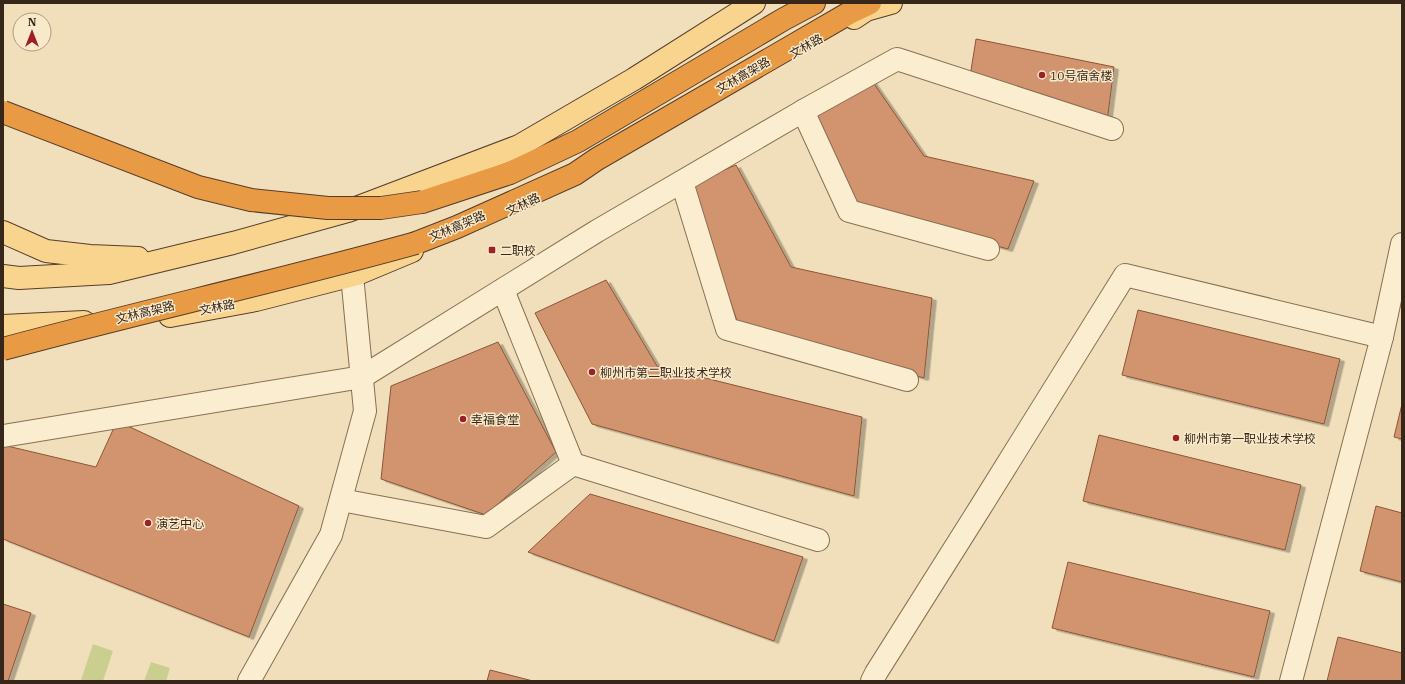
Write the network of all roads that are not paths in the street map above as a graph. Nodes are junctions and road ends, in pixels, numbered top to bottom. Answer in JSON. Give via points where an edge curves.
{"nodes":[{"id":1,"x":754,"y":3,"type":"edge"},
{"id":2,"x":814,"y":3,"type":"edge"},
{"id":3,"x":870,"y":3,"type":"edge"},
{"id":4,"x":891,"y":3,"type":"edge"},
{"id":5,"x":803,"y":111,"type":"junction"},
{"id":6,"x":3,"y":112,"type":"edge"},
{"id":7,"x":1112,"y":129,"type":"dead end"},
{"id":8,"x":682,"y":182,"type":"junction"},
{"id":9,"x":7,"y":231,"type":"edge"},
{"id":10,"x":1402,"y":244,"type":"edge"},
{"id":11,"x":988,"y":249,"type":"dead end"},
{"id":12,"x":167,"y":260,"type":"junction"},
{"id":13,"x":352,"y":275,"type":"junction"},
{"id":14,"x":3,"y":276,"type":"edge"},
{"id":15,"x":504,"y":290,"type":"junction"},
{"id":16,"x":3,"y":326,"type":"edge"},
{"id":17,"x":1382,"y":337,"type":"junction"},
{"id":18,"x":3,"y":350,"type":"edge"},
{"id":19,"x":362,"y":377,"type":"junction"},
{"id":20,"x":907,"y":380,"type":"dead end"},
{"id":21,"x":3,"y":436,"type":"edge"},
{"id":22,"x":573,"y":464,"type":"junction"},
{"id":23,"x":341,"y":500,"type":"junction"},
{"id":24,"x":818,"y":540,"type":"dead end"},
{"id":25,"x":249,"y":681,"type":"edge"},
{"id":26,"x":872,"y":681,"type":"edge"},
{"id":27,"x":1291,"y":681,"type":"edge"}],
"edges":[{"from":1,"to":12,"type":"main road","via":[[634,79],[518,146],[348,211]]},
{"from":2,"to":6,"type":"highway","bridge":true,"via":[[578,141],[503,175],[422,202],[381,208],[289,205],[251,200],[198,187]]},
{"from":3,"to":18,"type":"highway","name":"文林高架路","bridge":true,"via":[[574,174],[457,227],[416,243],[356,260]]},
{"from":4,"to":13,"type":"main road","name":"文林路","via":[[866,10],[596,167],[516,209]]},
{"from":5,"to":7,"type":"street","via":[[897,59]]},
{"from":5,"to":8,"type":"street"},
{"from":5,"to":11,"type":"street","via":[[849,211]]},
{"from":8,"to":15,"type":"street","via":[[597,231]]},
{"from":8,"to":20,"type":"street","via":[[728,329]]},
{"from":9,"to":12,"type":"main road","via":[[46,251]]},
{"from":10,"to":17,"type":"street"},
{"from":12,"to":14,"type":"main road","via":[[109,273],[19,278]]},
{"from":13,"to":16,"type":"main road","name":"文林路","via":[[256,300],[160,318]]},
{"from":13,"to":19,"type":"street"},
{"from":15,"to":19,"type":"street"},
{"from":15,"to":22,"type":"street"},
{"from":17,"to":26,"type":"street","via":[[1125,275]]},
{"from":17,"to":27,"type":"street"},
{"from":19,"to":21,"type":"street"},
{"from":19,"to":23,"type":"street","via":[[365,411]]},
{"from":22,"to":23,"type":"street","via":[[486,527]]},
{"from":22,"to":24,"type":"street"},
{"from":23,"to":25,"type":"street","via":[[331,535]]}]}
